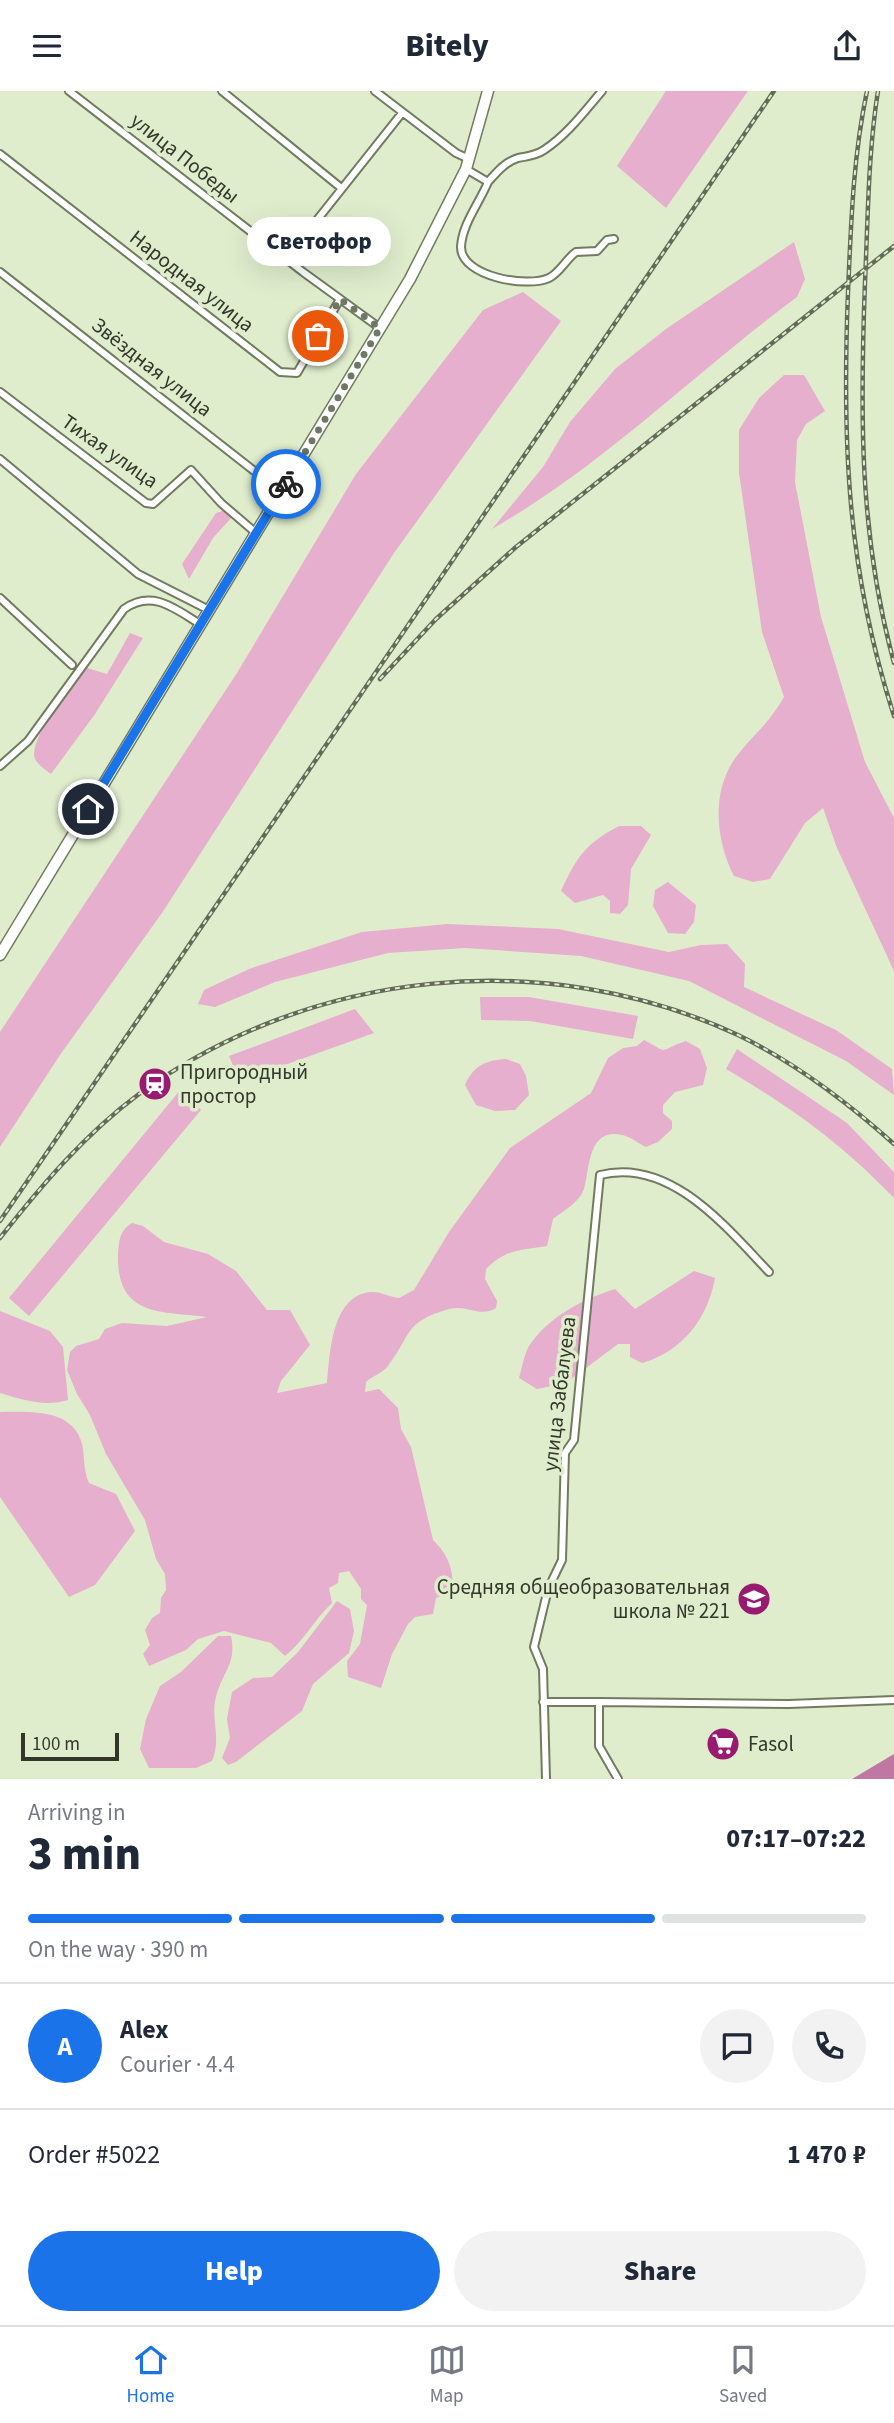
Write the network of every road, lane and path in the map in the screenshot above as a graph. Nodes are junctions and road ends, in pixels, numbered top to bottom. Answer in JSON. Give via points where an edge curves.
{"nodes":[{"id":1,"x":69,"y":91,"type":"edge"},
{"id":2,"x":222,"y":91,"type":"edge"},
{"id":3,"x":374,"y":91,"type":"edge"},
{"id":4,"x":488,"y":91,"type":"edge"},
{"id":5,"x":602,"y":91,"type":"edge"},
{"id":6,"x":402,"y":113,"type":"junction"},
{"id":7,"x":0,"y":155,"type":"edge"},
{"id":8,"x":468,"y":164,"type":"junction"},
{"id":9,"x":488,"y":182,"type":"junction"},
{"id":10,"x":341,"y":187,"type":"junction"},
{"id":11,"x":614,"y":239,"type":"dead end"},
{"id":12,"x":286,"y":259,"type":"junction"},
{"id":13,"x":0,"y":272,"type":"edge"},
{"id":14,"x":340,"y":299,"type":"junction"},
{"id":15,"x":380,"y":328,"type":"junction"},
{"id":16,"x":0,"y":392,"type":"edge"},
{"id":17,"x":0,"y":459,"type":"edge"},
{"id":18,"x":281,"y":492,"type":"junction"},
{"id":19,"x":256,"y":533,"type":"junction"},
{"id":20,"x":0,"y":598,"type":"edge"},
{"id":21,"x":209,"y":610,"type":"junction"},
{"id":22,"x":200,"y":624,"type":"junction"},
{"id":23,"x":72,"y":664,"type":"dead end"},
{"id":24,"x":0,"y":766,"type":"edge"},
{"id":25,"x":0,"y":954,"type":"edge"},
{"id":26,"x":769,"y":1272,"type":"dead end"},
{"id":27,"x":894,"y":1700,"type":"edge"},
{"id":28,"x":543,"y":1702,"type":"junction"},
{"id":29,"x":599,"y":1702,"type":"junction"},
{"id":30,"x":546,"y":1779,"type":"edge"},
{"id":31,"x":618,"y":1779,"type":"edge"}],
"edges":[{"from":1,"to":12,"type":"street","name":"улица Победы"},
{"from":2,"to":10,"type":"street"},
{"from":3,"to":6,"type":"street"},
{"from":4,"to":8,"type":"main road"},
{"from":5,"to":9,"type":"street","via":[[550,146],[508,163]]},
{"from":6,"to":8,"type":"street"},
{"from":6,"to":10,"type":"street"},
{"from":7,"to":14,"type":"street","name":"Народная улица","via":[[280,372],[297,373]]},
{"from":8,"to":9,"type":"street"},
{"from":8,"to":15,"type":"main road","via":[[433,238]]},
{"from":9,"to":11,"type":"street","via":[[461,245],[471,266],[488,275],[508,280],[551,278],[576,252],[597,251]]},
{"from":10,"to":12,"type":"street"},
{"from":12,"to":14,"type":"street","name":"улица Победы"},
{"from":13,"to":18,"type":"street","name":"Звёздная улица"},
{"from":14,"to":15,"type":"street","name":"улица Победы"},
{"from":15,"to":18,"type":"main road"},
{"from":16,"to":19,"type":"street","name":"Тихая улица","via":[[146,503],[153,504],[191,470]]},
{"from":17,"to":21,"type":"street","via":[[138,574]]},
{"from":18,"to":19,"type":"main road"},
{"from":19,"to":21,"type":"main road"},
{"from":20,"to":23,"type":"street"},
{"from":21,"to":22,"type":"main road"},
{"from":22,"to":24,"type":"street","via":[[165,603],[134,601],[27,741]]},
{"from":22,"to":25,"type":"main road"},
{"from":26,"to":28,"type":"street","name":"улица Забалуева","via":[[688,1195],[638,1172],[600,1175],[574,1440],[565,1453],[562,1560],[548,1588],[534,1647],[543,1669]]},
{"from":27,"to":29,"type":"street"},
{"from":28,"to":29,"type":"street"},
{"from":28,"to":30,"type":"street","name":"улица Забалуева"},
{"from":29,"to":31,"type":"street","via":[[599,1746]]}]}
